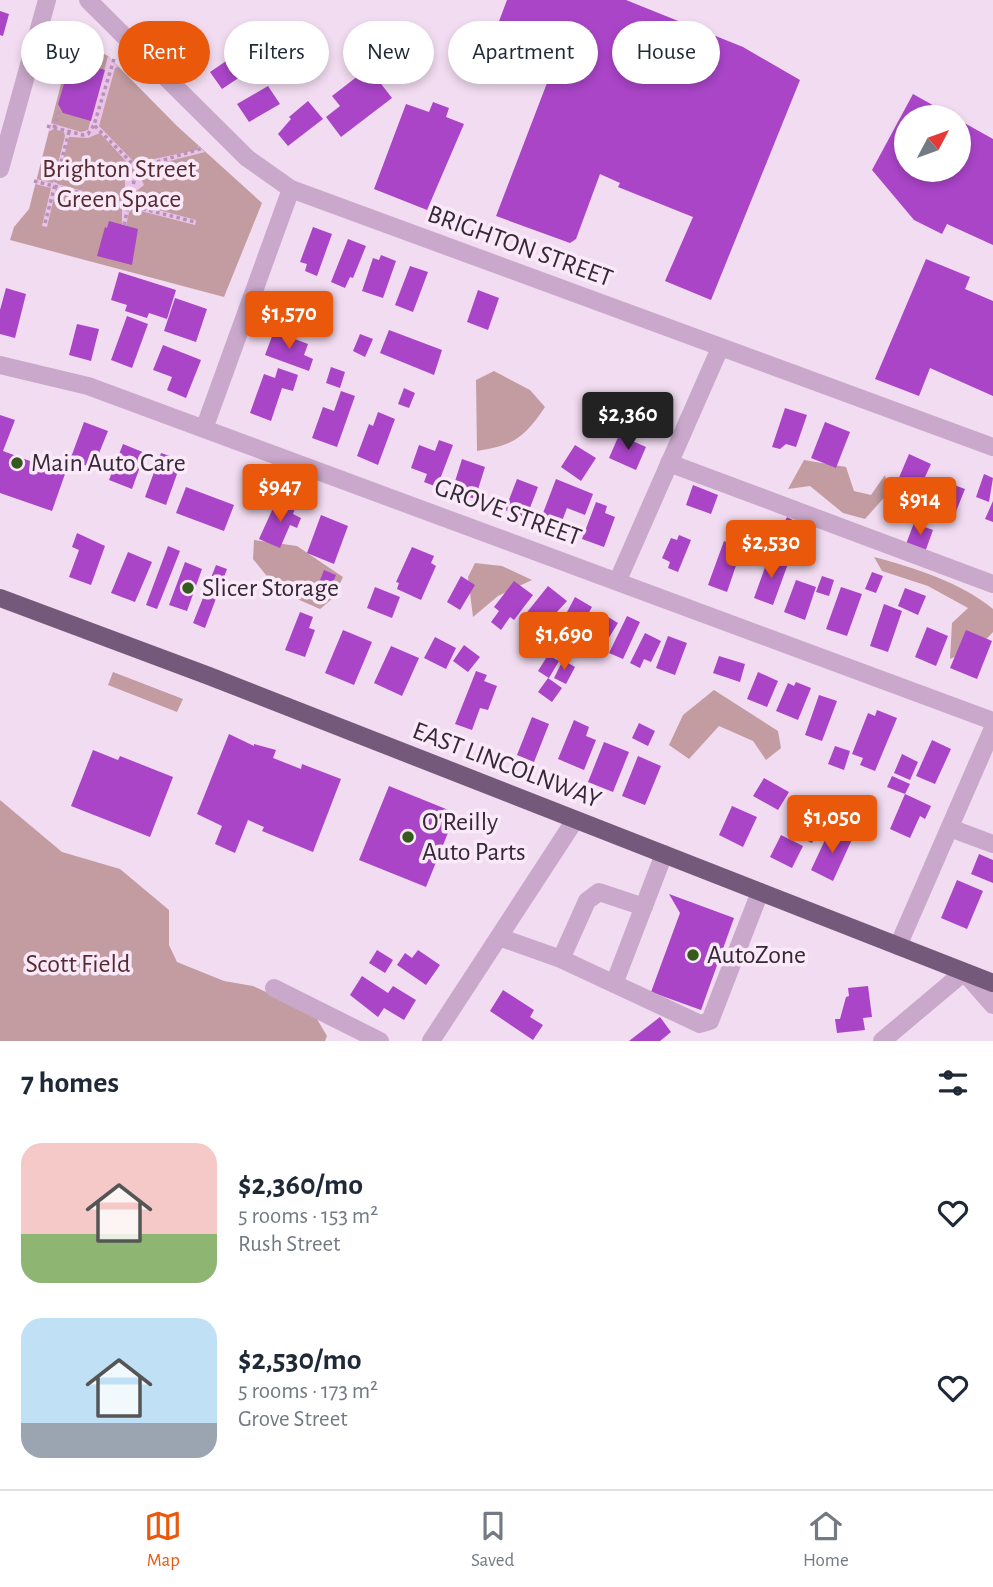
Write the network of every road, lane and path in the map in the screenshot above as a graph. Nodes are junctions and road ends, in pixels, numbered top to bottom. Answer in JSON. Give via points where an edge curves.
{"nodes":[{"id":1,"x":47,"y":0,"type":"edge"},
{"id":2,"x":88,"y":0,"type":"edge"},
{"id":3,"x":114,"y":59,"type":"dead end"},
{"id":4,"x":52,"y":106,"type":"dead end"},
{"id":5,"x":7,"y":116,"type":"edge"},
{"id":6,"x":94,"y":125,"type":"junction"},
{"id":7,"x":47,"y":126,"type":"dead end"},
{"id":8,"x":54,"y":128,"type":"junction"},
{"id":9,"x":68,"y":132,"type":"junction"},
{"id":10,"x":203,"y":148,"type":"dead end"},
{"id":11,"x":137,"y":168,"type":"junction"},
{"id":12,"x":0,"y":169,"type":"edge"},
{"id":13,"x":34,"y":181,"type":"dead end"},
{"id":14,"x":54,"y":187,"type":"junction"},
{"id":15,"x":291,"y":189,"type":"junction"},
{"id":16,"x":128,"y":205,"type":"junction"},
{"id":17,"x":195,"y":222,"type":"dead end"},
{"id":18,"x":45,"y":223,"type":"dead end"},
{"id":19,"x":124,"y":225,"type":"dead end"},
{"id":20,"x":720,"y":348,"type":"junction"},
{"id":21,"x":0,"y":365,"type":"edge"},
{"id":22,"x":204,"y":429,"type":"junction"},
{"id":23,"x":993,"y":447,"type":"edge"},
{"id":24,"x":669,"y":463,"type":"junction"},
{"id":25,"x":618,"y":580,"type":"junction"},
{"id":26,"x":993,"y":584,"type":"edge"},
{"id":27,"x":0,"y":598,"type":"edge"},
{"id":28,"x":993,"y":721,"type":"edge"},
{"id":29,"x":993,"y":728,"type":"edge"},
{"id":30,"x":575,"y":820,"type":"junction"},
{"id":31,"x":950,"y":828,"type":"junction"},
{"id":32,"x":993,"y":844,"type":"edge"},
{"id":33,"x":664,"y":854,"type":"junction"},
{"id":34,"x":760,"y":892,"type":"junction"},
{"id":35,"x":644,"y":907,"type":"junction"},
{"id":36,"x":499,"y":937,"type":"junction"},
{"id":37,"x":898,"y":946,"type":"junction"},
{"id":38,"x":561,"y":959,"type":"junction"},
{"id":39,"x":964,"y":972,"type":"junction"},
{"id":40,"x":993,"y":983,"type":"edge"},
{"id":41,"x":614,"y":984,"type":"junction"},
{"id":42,"x":274,"y":988,"type":"dead end"},
{"id":43,"x":993,"y":1006,"type":"edge"},
{"id":44,"x":380,"y":1041,"type":"edge"},
{"id":45,"x":431,"y":1041,"type":"edge"},
{"id":46,"x":882,"y":1041,"type":"edge"}],
"edges":[{"from":1,"to":5,"type":"street"},
{"from":2,"to":15,"type":"street","name":"BRIGHTON STREET","via":[[238,149]]},
{"from":3,"to":6,"type":"path"},
{"from":4,"to":8,"type":"path","via":[[60,109]]},
{"from":5,"to":12,"type":"street"},
{"from":6,"to":9,"type":"path","via":[[88,134]]},
{"from":6,"to":11,"type":"path"},
{"from":7,"to":8,"type":"path"},
{"from":8,"to":9,"type":"path"},
{"from":9,"to":14,"type":"path"},
{"from":10,"to":11,"type":"path"},
{"from":11,"to":16,"type":"path"},
{"from":13,"to":14,"type":"path"},
{"from":14,"to":16,"type":"path"},
{"from":14,"to":18,"type":"path"},
{"from":15,"to":20,"type":"street","name":"BRIGHTON STREET"},
{"from":15,"to":22,"type":"street"},
{"from":16,"to":17,"type":"path"},
{"from":16,"to":19,"type":"path"},
{"from":20,"to":23,"type":"street","name":"BRIGHTON STREET"},
{"from":20,"to":24,"type":"street"},
{"from":21,"to":22,"type":"street","name":"GROVE STREET","via":[[88,386]]},
{"from":22,"to":25,"type":"street","name":"GROVE STREET"},
{"from":24,"to":25,"type":"street"},
{"from":24,"to":26,"type":"street"},
{"from":25,"to":28,"type":"street","name":"GROVE STREET"},
{"from":27,"to":30,"type":"main road","name":"EAST LINCOLNWAY"},
{"from":29,"to":31,"type":"street"},
{"from":30,"to":33,"type":"main road","name":"EAST LINCOLNWAY"},
{"from":30,"to":36,"type":"street"},
{"from":31,"to":32,"type":"street"},
{"from":31,"to":37,"type":"street"},
{"from":33,"to":34,"type":"main road","name":"EAST LINCOLNWAY"},
{"from":33,"to":35,"type":"street"},
{"from":34,"to":37,"type":"main road","name":"EAST LINCOLNWAY"},
{"from":34,"to":41,"type":"street","via":[[710,1021],[701,1024]]},
{"from":35,"to":38,"type":"street","via":[[594,894]]},
{"from":35,"to":41,"type":"street"},
{"from":36,"to":38,"type":"street"},
{"from":36,"to":45,"type":"street"},
{"from":37,"to":39,"type":"main road","name":"EAST LINCOLNWAY"},
{"from":38,"to":41,"type":"street"},
{"from":39,"to":40,"type":"main road","name":"EAST LINCOLNWAY"},
{"from":39,"to":43,"type":"street"},
{"from":39,"to":46,"type":"street"},
{"from":42,"to":44,"type":"street"}]}
